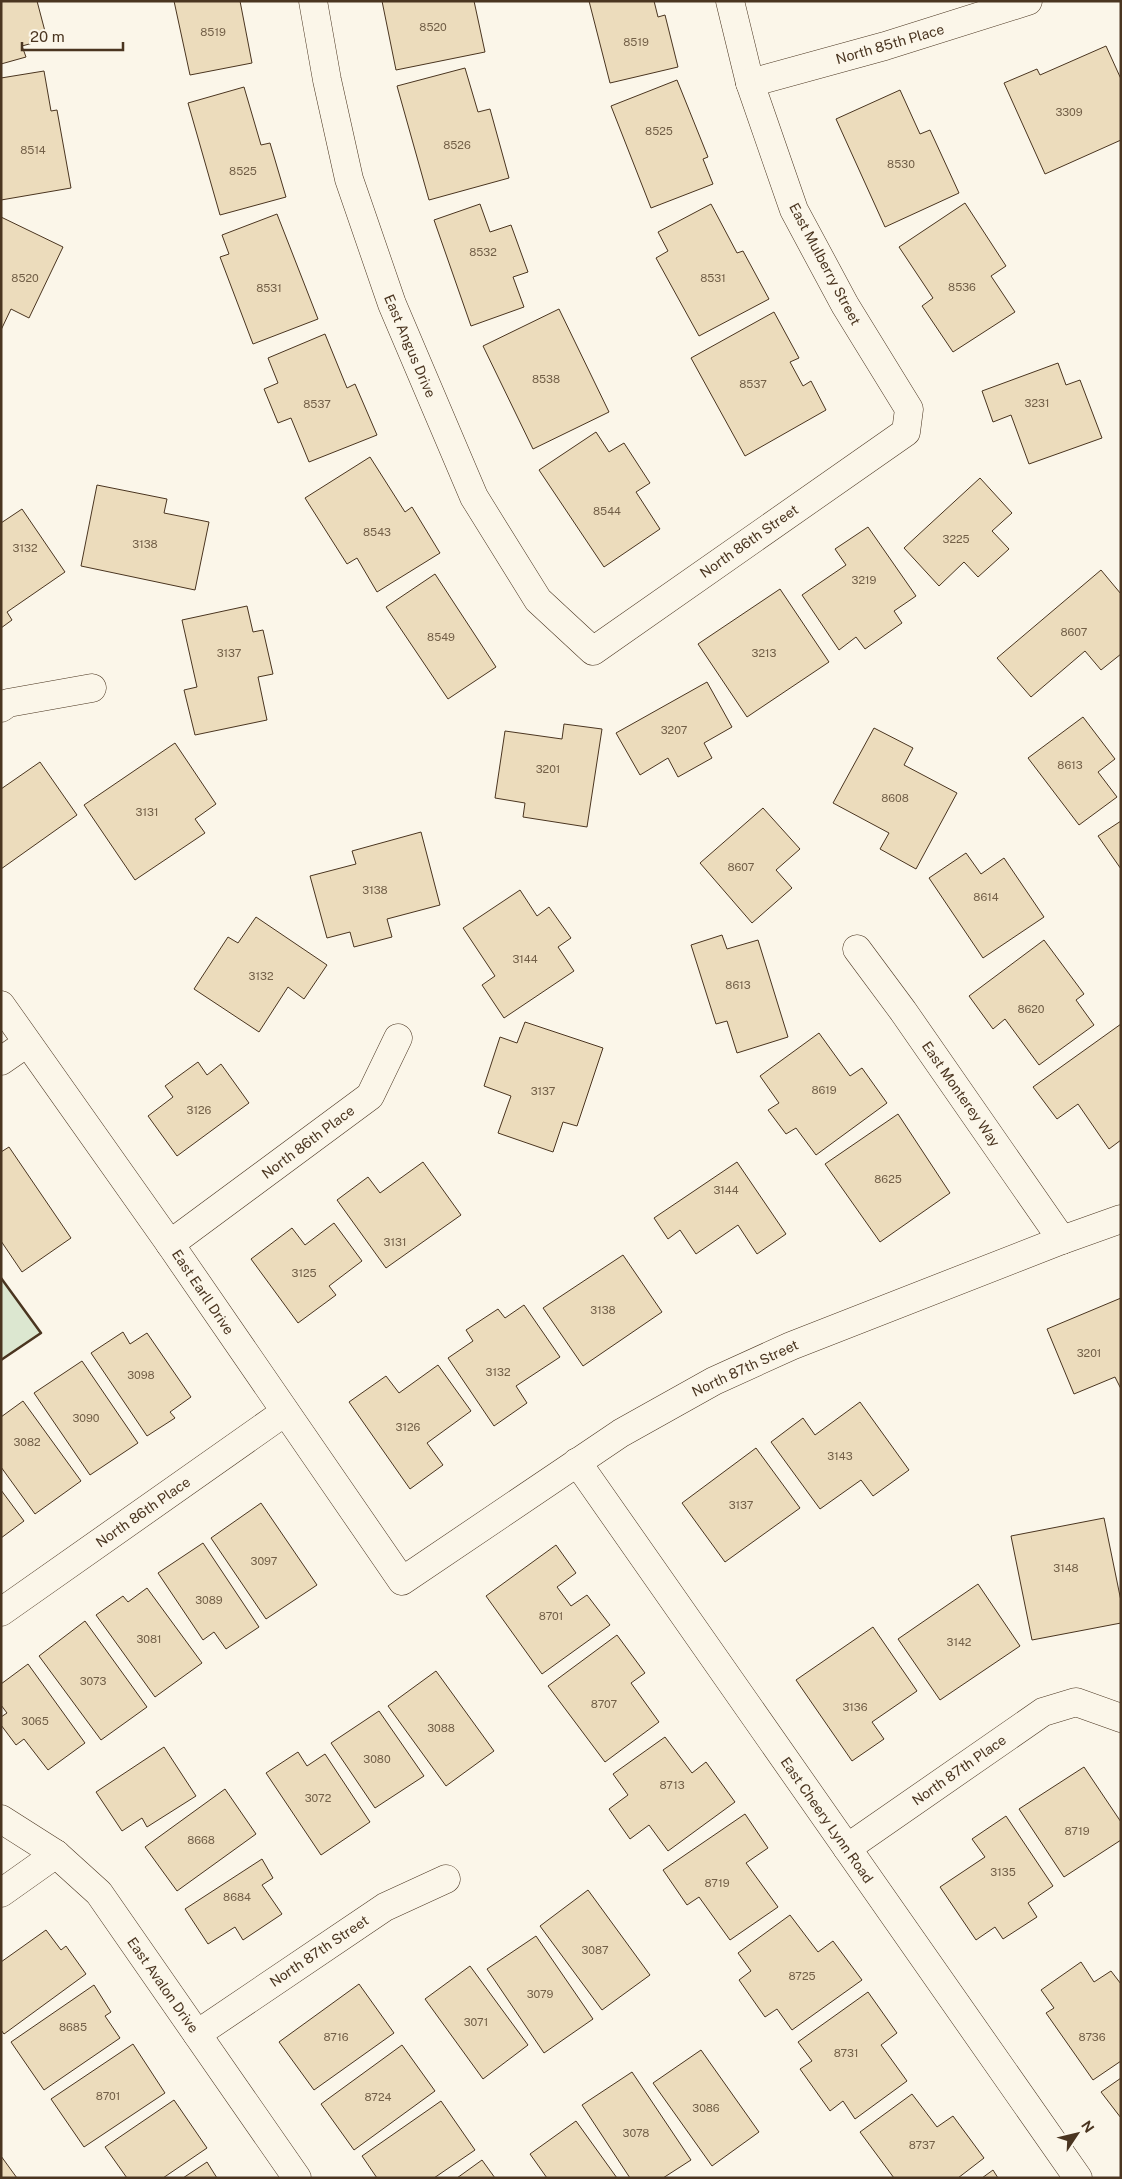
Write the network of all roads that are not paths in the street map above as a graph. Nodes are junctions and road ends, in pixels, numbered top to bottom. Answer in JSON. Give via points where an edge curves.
{"nodes":[{"id":1,"x":313,"y":1,"type":"edge"},
{"id":2,"x":730,"y":1,"type":"edge"},
{"id":3,"x":1028,"y":1,"type":"edge"},
{"id":4,"x":750,"y":83,"type":"junction"},
{"id":5,"x":906,"y":432,"type":"joint"},
{"id":6,"x":593,"y":651,"type":"joint"},
{"id":7,"x":92,"y":688,"type":"dead end"},
{"id":8,"x":1,"y":708,"type":"edge"},
{"id":9,"x":857,"y":949,"type":"dead end"},
{"id":10,"x":1,"y":1005,"type":"edge"},
{"id":11,"x":398,"y":1038,"type":"dead end"},
{"id":12,"x":27,"y":1043,"type":"junction"},
{"id":13,"x":1,"y":1061,"type":"edge"},
{"id":14,"x":1121,"y":1219,"type":"edge"},
{"id":15,"x":1062,"y":1240,"type":"junction"},
{"id":16,"x":170,"y":1244,"type":"junction"},
{"id":17,"x":285,"y":1412,"type":"junction"},
{"id":18,"x":577,"y":1462,"type":"junction"},
{"id":19,"x":402,"y":1581,"type":"joint"},
{"id":20,"x":1,"y":1612,"type":"edge"},
{"id":21,"x":1121,"y":1718,"type":"edge"},
{"id":22,"x":1,"y":1819,"type":"edge"},
{"id":23,"x":847,"y":1848,"type":"junction"},
{"id":24,"x":56,"y":1854,"type":"junction"},
{"id":25,"x":446,"y":1879,"type":"dead end"},
{"id":26,"x":1,"y":1893,"type":"edge"},
{"id":27,"x":198,"y":2034,"type":"junction"},
{"id":28,"x":297,"y":2178,"type":"edge"},
{"id":29,"x":1078,"y":2178,"type":"edge"}],
"edges":[{"from":1,"to":6,"type":"street","name":"East Angus Drive","via":[[349,179],[392,304],[474,497],[538,600]]},
{"from":2,"to":4,"type":"street","name":"East Mulberry Street"},
{"from":3,"to":4,"type":"street","name":"North 85th Place","via":[[885,46]]},
{"from":4,"to":5,"type":"street","name":"East Mulberry Street","via":[[794,210],[845,305],[909,409]]},
{"from":5,"to":6,"type":"street","name":"North 86th Street"},
{"from":7,"to":8,"type":"street","via":[[8,703]]},
{"from":9,"to":15,"type":"street","name":"East Monterey Way"},
{"from":10,"to":12,"type":"street","name":"East Earll Drive"},
{"from":11,"to":16,"type":"street","name":"North 86th Place","via":[[370,1096]]},
{"from":12,"to":13,"type":"street"},
{"from":12,"to":16,"type":"street","name":"East Earll Drive"},
{"from":14,"to":15,"type":"street","name":"North 87th Street"},
{"from":15,"to":18,"type":"street","name":"North 87th Street","via":[[791,1346],[714,1381],[620,1433]]},
{"from":16,"to":17,"type":"street","name":"East Earll Drive"},
{"from":17,"to":19,"type":"street","name":"East Earll Drive"},
{"from":17,"to":20,"type":"street","name":"North 86th Place"},
{"from":18,"to":19,"type":"street","name":"North 87th Street"},
{"from":18,"to":23,"type":"street","name":"East Cheery Lynn Road"},
{"from":21,"to":23,"type":"street","name":"North 87th Place","via":[[1076,1702],[1043,1712]]},
{"from":22,"to":24,"type":"street","name":"East Avalon Drive"},
{"from":23,"to":29,"type":"street","name":"East Cheery Lynn Road"},
{"from":24,"to":26,"type":"street"},
{"from":24,"to":27,"type":"street","name":"East Avalon Drive","via":[[99,1893]]},
{"from":25,"to":27,"type":"street","name":"North 87th Street","via":[[385,1907]]},
{"from":27,"to":28,"type":"street","name":"East Avalon Drive"}]}
